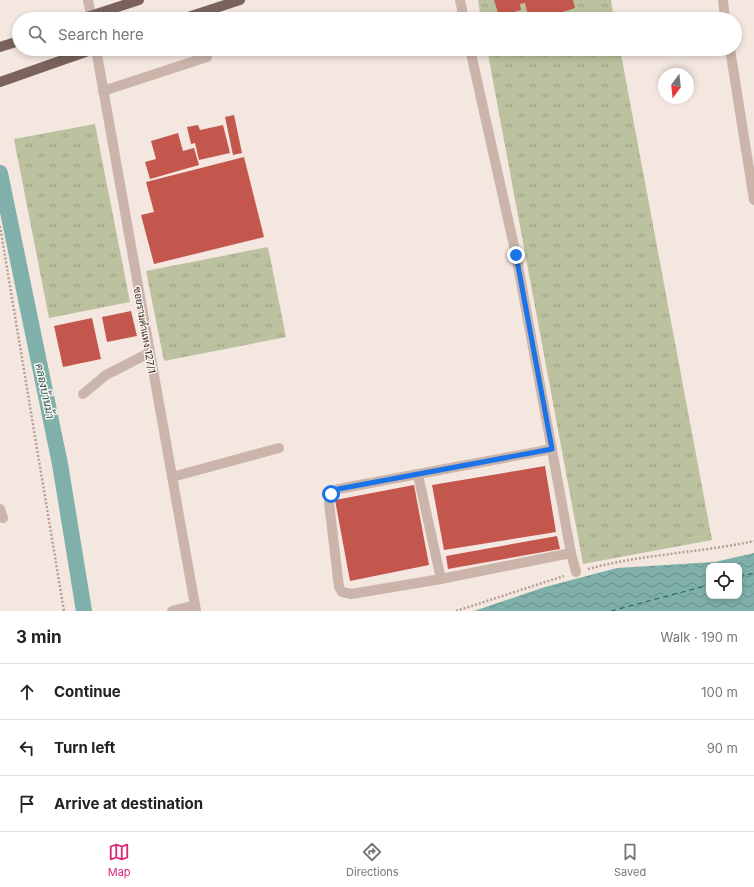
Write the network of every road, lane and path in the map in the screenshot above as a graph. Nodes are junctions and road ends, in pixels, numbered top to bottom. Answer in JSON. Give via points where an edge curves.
{"nodes":[{"id":1,"x":88,"y":0,"type":"edge"},
{"id":2,"x":139,"y":0,"type":"edge"},
{"id":3,"x":240,"y":0,"type":"edge"},
{"id":4,"x":460,"y":0,"type":"edge"},
{"id":5,"x":723,"y":0,"type":"edge"},
{"id":6,"x":90,"y":12,"type":"edge"},
{"id":7,"x":101,"y":12,"type":"edge"},
{"id":8,"x":203,"y":12,"type":"edge"},
{"id":9,"x":463,"y":12,"type":"edge"},
{"id":10,"x":724,"y":12,"type":"edge"},
{"id":11,"x":76,"y":56,"type":"edge"},
{"id":12,"x":96,"y":56,"type":"edge"},
{"id":13,"x":472,"y":56,"type":"edge"},
{"id":14,"x":731,"y":56,"type":"edge"},
{"id":15,"x":207,"y":57,"type":"dead end"},
{"id":16,"x":0,"y":82,"type":"edge"},
{"id":17,"x":103,"y":91,"type":"junction"},
{"id":18,"x":754,"y":200,"type":"edge"},
{"id":19,"x":0,"y":226,"type":"edge"},
{"id":20,"x":149,"y":353,"type":"junction"},
{"id":21,"x":83,"y":394,"type":"dead end"},
{"id":22,"x":279,"y":448,"type":"dead end"},
{"id":23,"x":552,"y":449,"type":"junction"},
{"id":24,"x":418,"y":475,"type":"junction"},
{"id":25,"x":172,"y":477,"type":"junction"},
{"id":26,"x":754,"y":541,"type":"edge"},
{"id":27,"x":571,"y":554,"type":"junction"},
{"id":28,"x":576,"y":572,"type":"junction"},
{"id":29,"x":441,"y":579,"type":"junction"},
{"id":30,"x":196,"y":608,"type":"edge"},
{"id":31,"x":64,"y":611,"type":"edge"},
{"id":32,"x":172,"y":611,"type":"edge"},
{"id":33,"x":456,"y":611,"type":"edge"}],
"edges":[{"from":1,"to":6,"type":"street"},
{"from":2,"to":7,"type":"main road"},
{"from":3,"to":8,"type":"main road"},
{"from":4,"to":9,"type":"street"},
{"from":5,"to":10,"type":"street"},
{"from":11,"to":16,"type":"main road"},
{"from":12,"to":17,"type":"street","name":"ซอยรามคำแหง 127/1"},
{"from":13,"to":23,"type":"street","via":[[516,255]]},
{"from":14,"to":18,"type":"street"},
{"from":15,"to":17,"type":"street"},
{"from":17,"to":20,"type":"street","name":"ซอยรามคำแหง 127/1"},
{"from":19,"to":31,"type":"path"},
{"from":20,"to":21,"type":"street","via":[[106,375]]},
{"from":20,"to":25,"type":"street","name":"ซอยรามคำแหง 127/1"},
{"from":22,"to":25,"type":"street"},
{"from":23,"to":24,"type":"street"},
{"from":23,"to":27,"type":"street"},
{"from":24,"to":29,"type":"street"},
{"from":24,"to":29,"type":"street","via":[[338,489],[331,494],[329,503],[339,587],[342,592],[351,594]]},
{"from":25,"to":30,"type":"street","name":"ซอยรามคำแหง 127/1"},
{"from":26,"to":28,"type":"path","via":[[614,562]]},
{"from":27,"to":28,"type":"street"},
{"from":27,"to":29,"type":"street"},
{"from":28,"to":33,"type":"path"},
{"from":30,"to":32,"type":"street"}]}
